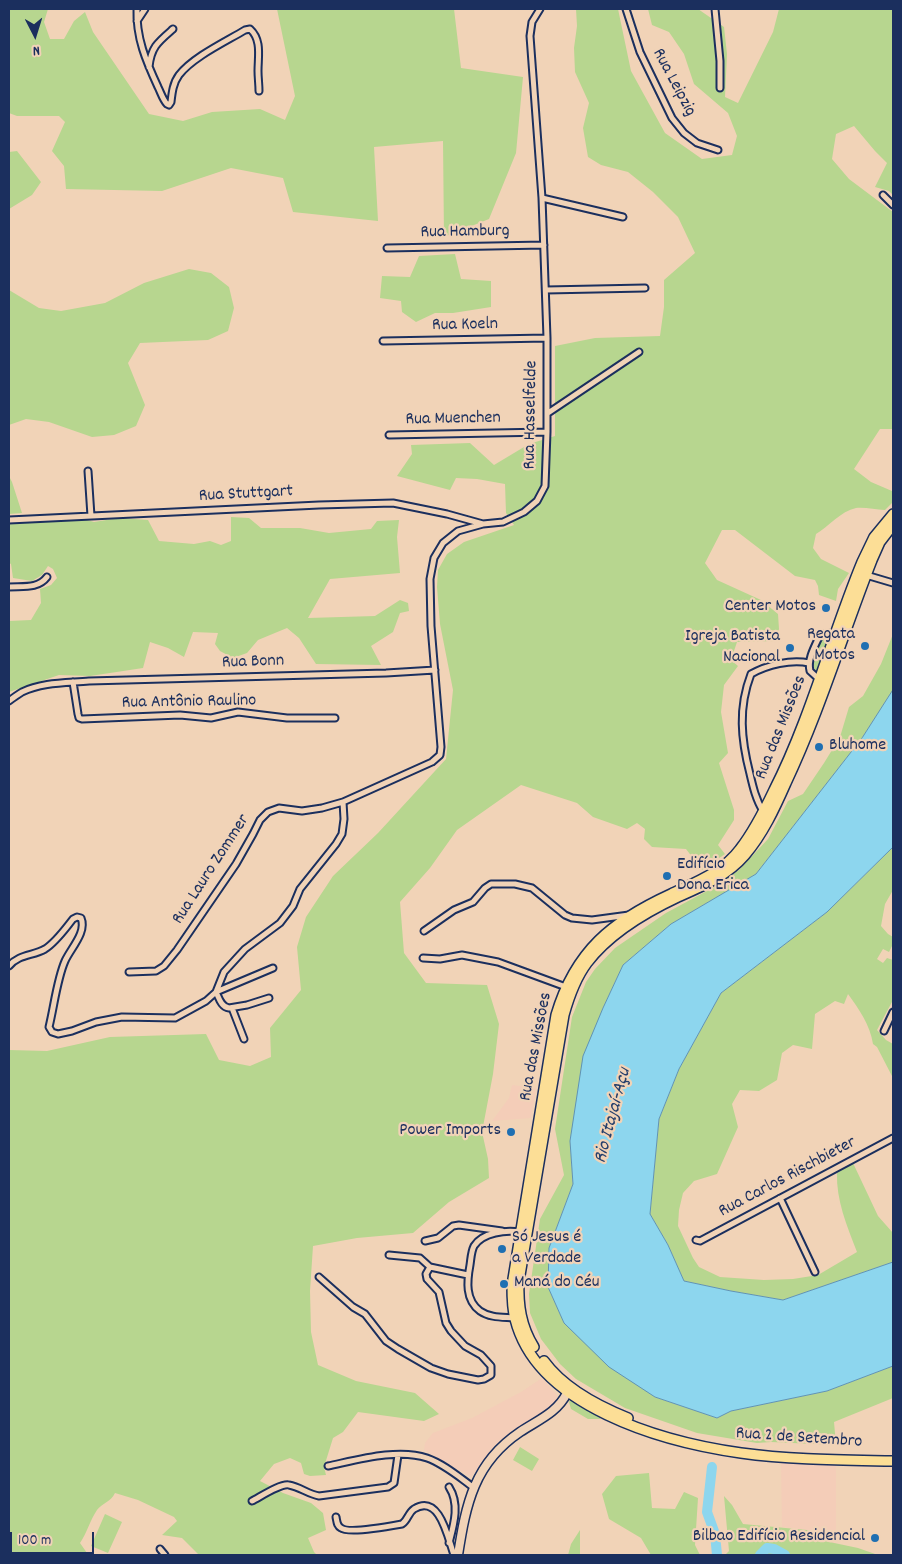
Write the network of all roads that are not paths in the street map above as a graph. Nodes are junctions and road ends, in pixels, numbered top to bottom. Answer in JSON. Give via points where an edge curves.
{"nodes":[{"id":1,"x":137,"y":9,"type":"edge"},
{"id":2,"x":145,"y":9,"type":"edge"},
{"id":3,"x":540,"y":9,"type":"edge"},
{"id":4,"x":626,"y":9,"type":"edge"},
{"id":5,"x":715,"y":9,"type":"edge"},
{"id":6,"x":137,"y":22,"type":"junction"},
{"id":7,"x":173,"y":29,"type":"dead end"},
{"id":8,"x":149,"y":68,"type":"junction"},
{"id":9,"x":720,"y":88,"type":"dead end"},
{"id":10,"x":259,"y":91,"type":"dead end"},
{"id":11,"x":718,"y":150,"type":"dead end"},
{"id":12,"x":883,"y":195,"type":"dead end"},
{"id":13,"x":542,"y":198,"type":"junction"},
{"id":14,"x":893,"y":205,"type":"edge"},
{"id":15,"x":623,"y":217,"type":"dead end"},
{"id":16,"x":544,"y":245,"type":"junction"},
{"id":17,"x":387,"y":248,"type":"dead end"},
{"id":18,"x":645,"y":288,"type":"dead end"},
{"id":19,"x":546,"y":290,"type":"junction"},
{"id":20,"x":547,"y":338,"type":"junction"},
{"id":21,"x":383,"y":341,"type":"dead end"},
{"id":22,"x":639,"y":352,"type":"dead end"},
{"id":23,"x":548,"y":413,"type":"junction"},
{"id":24,"x":547,"y":432,"type":"junction"},
{"id":25,"x":389,"y":435,"type":"dead end"},
{"id":26,"x":88,"y":471,"type":"dead end"},
{"id":27,"x":893,"y":514,"type":"edge"},
{"id":28,"x":90,"y":516,"type":"junction"},
{"id":29,"x":9,"y":520,"type":"edge"},
{"id":30,"x":483,"y":524,"type":"junction"},
{"id":31,"x":893,"y":525,"type":"edge"},
{"id":32,"x":866,"y":575,"type":"junction"},
{"id":33,"x":47,"y":577,"type":"dead end"},
{"id":34,"x":893,"y":583,"type":"edge"},
{"id":35,"x":9,"y":587,"type":"edge"},
{"id":36,"x":839,"y":636,"type":"junction"},
{"id":37,"x":809,"y":663,"type":"junction"},
{"id":38,"x":435,"y":670,"type":"junction"},
{"id":39,"x":73,"y":682,"type":"junction"},
{"id":40,"x":823,"y":682,"type":"junction"},
{"id":41,"x":9,"y":701,"type":"edge"},
{"id":42,"x":335,"y":718,"type":"dead end"},
{"id":43,"x":440,"y":755,"type":"joint"},
{"id":44,"x":343,"y":802,"type":"junction"},
{"id":45,"x":764,"y":812,"type":"junction"},
{"id":46,"x":634,"y":914,"type":"junction"},
{"id":47,"x":424,"y":931,"type":"dead end"},
{"id":48,"x":423,"y":958,"type":"dead end"},
{"id":49,"x":9,"y":966,"type":"edge"},
{"id":50,"x":273,"y":968,"type":"dead end"},
{"id":51,"x":128,"y":972,"type":"dead end"},
{"id":52,"x":566,"y":987,"type":"junction"},
{"id":53,"x":216,"y":992,"type":"junction"},
{"id":54,"x":269,"y":998,"type":"dead end"},
{"id":55,"x":232,"y":1008,"type":"junction"},
{"id":56,"x":893,"y":1012,"type":"edge"},
{"id":57,"x":884,"y":1031,"type":"dead end"},
{"id":58,"x":244,"y":1039,"type":"dead end"},
{"id":59,"x":893,"y":1138,"type":"edge"},
{"id":60,"x":780,"y":1198,"type":"junction"},
{"id":61,"x":502,"y":1231,"type":"junction"},
{"id":62,"x":520,"y":1232,"type":"junction"},
{"id":63,"x":696,"y":1240,"type":"dead end"},
{"id":64,"x":425,"y":1241,"type":"dead end"},
{"id":65,"x":389,"y":1255,"type":"dead end"},
{"id":66,"x":430,"y":1267,"type":"junction"},
{"id":67,"x":816,"y":1272,"type":"dead end"},
{"id":68,"x":468,"y":1275,"type":"junction"},
{"id":69,"x":319,"y":1276,"type":"dead end"},
{"id":70,"x":514,"y":1318,"type":"junction"},
{"id":71,"x":569,"y":1390,"type":"junction"},
{"id":72,"x":704,"y":1444,"type":"junction"},
{"id":73,"x":398,"y":1455,"type":"junction"},
{"id":74,"x":893,"y":1456,"type":"edge"},
{"id":75,"x":893,"y":1461,"type":"edge"},
{"id":76,"x":328,"y":1466,"type":"dead end"},
{"id":77,"x":449,"y":1487,"type":"dead end"},
{"id":78,"x":473,"y":1487,"type":"junction"},
{"id":79,"x":252,"y":1501,"type":"dead end"},
{"id":80,"x":336,"y":1518,"type":"dead end"},
{"id":81,"x":450,"y":1543,"type":"junction"},
{"id":82,"x":160,"y":1549,"type":"dead end"},
{"id":83,"x":165,"y":1555,"type":"edge"},
{"id":84,"x":456,"y":1555,"type":"edge"}],
"edges":[{"from":1,"to":6,"type":"street"},
{"from":2,"to":6,"type":"street"},
{"from":3,"to":13,"type":"street","name":"Rua Hasselfelde","via":[[532,22],[530,36]]},
{"from":4,"to":11,"type":"street","name":"Rua Leipzig","via":[[640,52],[672,118],[697,143]]},
{"from":5,"to":9,"type":"street"},
{"from":6,"to":8,"type":"street"},
{"from":7,"to":8,"type":"street","via":[[150,55]]},
{"from":8,"to":10,"type":"street","via":[[164,102],[169,105],[175,82],[194,61],[250,30],[255,34],[260,50]]},
{"from":12,"to":14,"type":"street"},
{"from":13,"to":15,"type":"street"},
{"from":13,"to":16,"type":"street","name":"Rua Hasselfelde"},
{"from":16,"to":17,"type":"street","name":"Rua Hamburg"},
{"from":16,"to":19,"type":"street","name":"Rua Hasselfelde"},
{"from":18,"to":19,"type":"street"},
{"from":19,"to":20,"type":"street","name":"Rua Hasselfelde"},
{"from":20,"to":21,"type":"street","name":"Rua Koeln"},
{"from":20,"to":23,"type":"street","name":"Rua Hasselfelde"},
{"from":22,"to":23,"type":"street"},
{"from":23,"to":24,"type":"street","name":"Rua Hasselfelde"},
{"from":24,"to":25,"type":"street","name":"Rua Muenchen"},
{"from":24,"to":30,"type":"street","name":"Rua Hasselfelde","via":[[545,486],[537,500],[524,512],[503,522]]},
{"from":26,"to":28,"type":"street"},
{"from":27,"to":36,"type":"main road","name":"Rua das Missões","via":[[874,537],[866,554]]},
{"from":28,"to":29,"type":"street","name":"Rua Stuttgart"},
{"from":28,"to":30,"type":"street","name":"Rua Stuttgart","via":[[393,503]]},
{"from":30,"to":38,"type":"street","name":"Rua Hasselfelde","via":[[458,531],[443,543],[434,558],[430,579]]},
{"from":31,"to":32,"type":"main road","name":"Rua das Missões","via":[[876,549]]},
{"from":32,"to":34,"type":"street"},
{"from":32,"to":36,"type":"main road","name":"Rua das Missões"},
{"from":33,"to":35,"type":"street","via":[[37,585]]},
{"from":36,"to":37,"type":"street","via":[[820,635]]},
{"from":36,"to":40,"type":"main road","name":"Rua das Missões"},
{"from":37,"to":40,"type":"street","via":[[810,671]]},
{"from":37,"to":45,"type":"street","via":[[760,669],[751,674],[747,686],[741,717],[742,736],[755,793]]},
{"from":38,"to":39,"type":"street","name":"Rua Bonn"},
{"from":38,"to":43,"type":"street","name":"Rua Hasselfelde"},
{"from":39,"to":41,"type":"street","name":"Rua Bonn","via":[[36,687]]},
{"from":39,"to":42,"type":"street","name":"Rua Antônio Raulino","via":[[78,714],[82,719],[180,715],[211,718],[238,712],[287,718]]},
{"from":40,"to":45,"type":"main road","name":"Rua das Missões"},
{"from":40,"to":71,"type":"main road","name":"Rua das Missões","via":[[806,740],[778,800],[745,855],[715,880],[655,909],[607,942],[582,971],[568,1001],[518,1295],[522,1322],[532,1344]]},
{"from":43,"to":44,"type":"street","name":"Rua Lauro Zommer","via":[[432,762]]},
{"from":44,"to":51,"type":"street","name":"Rua Lauro Zommer","via":[[322,808],[279,808],[268,812],[260,820],[236,864],[164,966],[156,972]]},
{"from":44,"to":53,"type":"street","via":[[342,834],[336,844],[300,889],[293,906],[280,923],[245,949],[224,972]]},
{"from":45,"to":46,"type":"main road","name":"Rua das Missões","via":[[739,851],[726,864]]},
{"from":46,"to":47,"type":"street","via":[[592,920],[572,918],[532,888],[491,884],[474,902],[454,910]]},
{"from":46,"to":52,"type":"main road","name":"Rua das Missões","via":[[594,944],[576,967]]},
{"from":48,"to":52,"type":"street","via":[[462,956],[498,962]]},
{"from":49,"to":53,"type":"street","via":[[24,955],[50,946],[73,919],[81,918],[81,932],[63,966],[50,1027],[58,1034],[122,1018],[175,1018]]},
{"from":50,"to":53,"type":"street"},
{"from":52,"to":62,"type":"main road","name":"Rua das Missões","via":[[556,1015]]},
{"from":53,"to":55,"type":"street","via":[[220,1002],[226,1008]]},
{"from":54,"to":55,"type":"street"},
{"from":55,"to":58,"type":"street"},
{"from":56,"to":57,"type":"street"},
{"from":59,"to":60,"type":"street","name":"Rua Carlos Rischbieter"},
{"from":60,"to":63,"type":"street","name":"Rua Carlos Rischbieter","via":[[700,1241]]},
{"from":60,"to":67,"type":"street"},
{"from":61,"to":62,"type":"street"},
{"from":61,"to":64,"type":"street","via":[[459,1225],[438,1238]]},
{"from":61,"to":68,"type":"street","via":[[475,1246]]},
{"from":62,"to":70,"type":"main road","name":"Rua das Missões","via":[[512,1285]]},
{"from":65,"to":66,"type":"street","via":[[420,1258]]},
{"from":66,"to":68,"type":"street"},
{"from":66,"to":69,"type":"street","via":[[427,1278],[439,1292],[446,1322],[465,1346],[481,1355],[491,1366],[488,1378],[478,1380],[448,1374],[398,1349],[386,1341],[364,1314]]},
{"from":68,"to":70,"type":"street","via":[[469,1295],[474,1306],[487,1314]]},
{"from":70,"to":71,"type":"main road","name":"Rua das Missões","via":[[536,1360],[550,1378]]},
{"from":71,"to":72,"type":"main road","name":"Rua das Missões","via":[[657,1434]]},
{"from":71,"to":78,"type":"street","via":[[561,1404],[496,1452]]},
{"from":72,"to":74,"type":"main road","name":"Rua 2 de Setembro"},
{"from":72,"to":75,"type":"main road","name":"Rua 2 de Setembro","via":[[762,1455]]},
{"from":73,"to":76,"type":"street","via":[[373,1456]]},
{"from":73,"to":78,"type":"street","via":[[427,1458]]},
{"from":73,"to":79,"type":"street","via":[[394,1483],[388,1487],[319,1496],[288,1484]]},
{"from":77,"to":81,"type":"street","via":[[456,1503]]},
{"from":78,"to":84,"type":"street"},
{"from":80,"to":81,"type":"street","via":[[340,1528],[345,1530],[372,1528],[402,1524],[412,1510],[420,1506],[432,1507],[438,1513]]},
{"from":81,"to":84,"type":"street"},
{"from":82,"to":83,"type":"street"}]}
